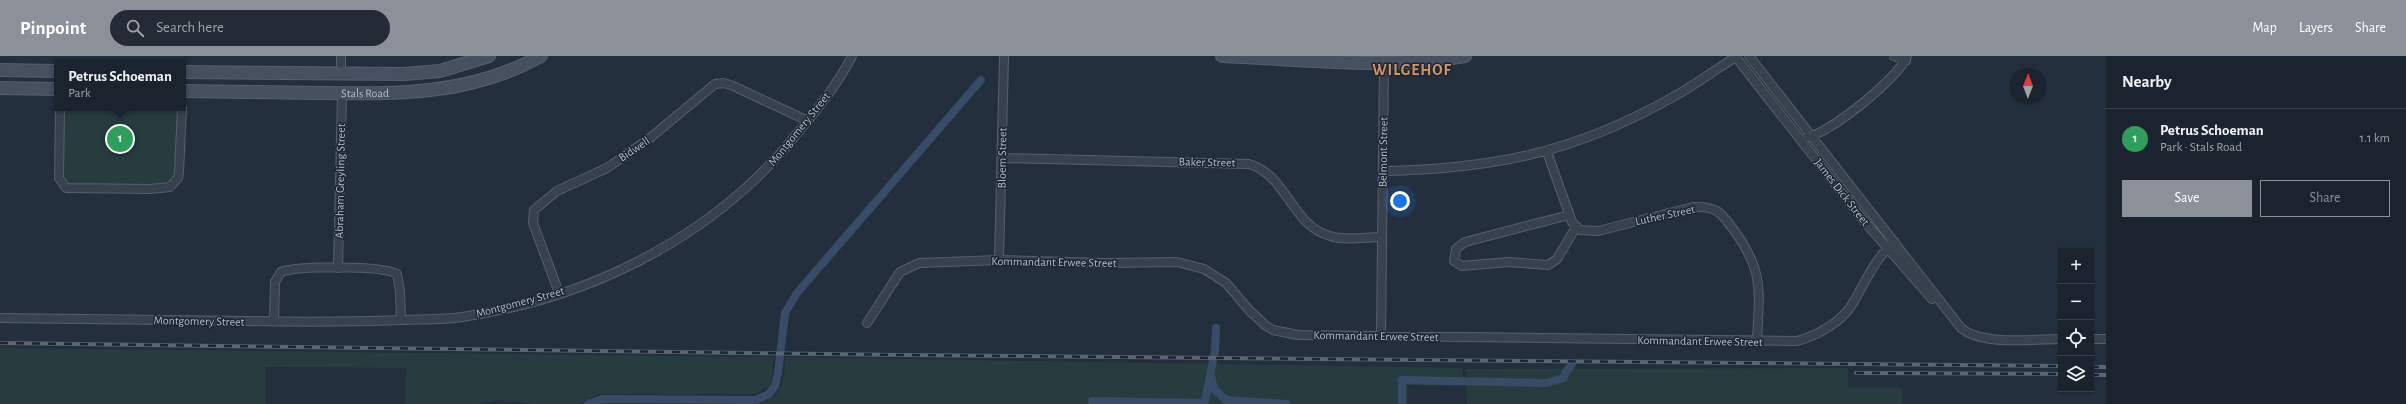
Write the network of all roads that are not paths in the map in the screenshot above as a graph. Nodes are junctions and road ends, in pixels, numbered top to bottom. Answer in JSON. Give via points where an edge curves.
{"nodes":[{"id":1,"x":341,"y":56,"type":"edge"},
{"id":2,"x":488,"y":56,"type":"edge"},
{"id":3,"x":541,"y":56,"type":"edge"},
{"id":4,"x":852,"y":56,"type":"edge"},
{"id":5,"x":1004,"y":56,"type":"edge"},
{"id":6,"x":1222,"y":56,"type":"edge"},
{"id":7,"x":1465,"y":56,"type":"edge"},
{"id":8,"x":1736,"y":56,"type":"edge"},
{"id":9,"x":1749,"y":56,"type":"edge"},
{"id":10,"x":1894,"y":56,"type":"edge"},
{"id":11,"x":1906,"y":58,"type":"edge"},
{"id":12,"x":1402,"y":59,"type":"edge"},
{"id":13,"x":522,"y":61,"type":"edge"},
{"id":14,"x":1377,"y":61,"type":"edge"},
{"id":15,"x":3,"y":71,"type":"edge"},
{"id":16,"x":52,"y":71,"type":"edge"},
{"id":17,"x":187,"y":72,"type":"edge"},
{"id":18,"x":335,"y":74,"type":"junction"},
{"id":19,"x":354,"y":74,"type":"junction"},
{"id":20,"x":3,"y":88,"type":"edge"},
{"id":21,"x":53,"y":89,"type":"edge"},
{"id":22,"x":187,"y":91,"type":"edge"},
{"id":23,"x":342,"y":94,"type":"junction"},
{"id":24,"x":60,"y":111,"type":"edge"},
{"id":25,"x":182,"y":111,"type":"edge"},
{"id":26,"x":808,"y":121,"type":"junction"},
{"id":27,"x":1813,"y":137,"type":"junction"},
{"id":28,"x":1800,"y":138,"type":"junction"},
{"id":29,"x":1547,"y":152,"type":"junction"},
{"id":30,"x":1002,"y":158,"type":"junction"},
{"id":31,"x":1383,"y":170,"type":"junction"},
{"id":32,"x":1569,"y":215,"type":"junction"},
{"id":33,"x":1576,"y":227,"type":"junction"},
{"id":34,"x":1382,"y":237,"type":"junction"},
{"id":35,"x":1894,"y":242,"type":"junction"},
{"id":36,"x":1887,"y":248,"type":"junction"},
{"id":37,"x":999,"y":260,"type":"junction"},
{"id":38,"x":338,"y":268,"type":"junction"},
{"id":39,"x":559,"y":293,"type":"junction"},
{"id":40,"x":0,"y":318,"type":"edge"},
{"id":41,"x":401,"y":320,"type":"junction"},
{"id":42,"x":1956,"y":321,"type":"junction"},
{"id":43,"x":274,"y":322,"type":"junction"},
{"id":44,"x":867,"y":323,"type":"dead end"},
{"id":45,"x":1380,"y":336,"type":"junction"},
{"id":46,"x":2058,"y":339,"type":"edge"},
{"id":47,"x":2094,"y":339,"type":"edge"},
{"id":48,"x":2106,"y":339,"type":"edge"},
{"id":49,"x":1757,"y":341,"type":"junction"}],
"edges":[{"from":1,"to":18,"type":"street"},
{"from":2,"to":19,"type":"street","name":"Stals Road","via":[[440,70],[404,74]]},
{"from":3,"to":13,"type":"street","name":"Stals Road"},
{"from":4,"to":26,"type":"street","name":"Montgomery Street","via":[[844,74]]},
{"from":5,"to":30,"type":"street","name":"Bloem Street"},
{"from":6,"to":14,"type":"street"},
{"from":7,"to":12,"type":"street","via":[[1428,62]]},
{"from":8,"to":28,"type":"street","name":"James Dick Street"},
{"from":8,"to":29,"type":"street","via":[[1699,82],[1648,111],[1588,138]]},
{"from":9,"to":27,"type":"street","name":"James Dick Street"},
{"from":10,"to":11,"type":"street"},
{"from":11,"to":27,"type":"street","via":[[1889,80],[1856,109]]},
{"from":12,"to":14,"type":"street"},
{"from":13,"to":23,"type":"street","name":"Stals Road","via":[[457,87],[398,94]]},
{"from":14,"to":31,"type":"street","name":"Belmont Street"},
{"from":15,"to":16,"type":"street"},
{"from":15,"to":20,"type":"street"},
{"from":16,"to":21,"type":"street"},
{"from":17,"to":18,"type":"street","name":"Stals Road"},
{"from":17,"to":22,"type":"street"},
{"from":18,"to":19,"type":"street","name":"Stals Road"},
{"from":18,"to":23,"type":"street"},
{"from":19,"to":23,"type":"street"},
{"from":20,"to":21,"type":"street"},
{"from":22,"to":23,"type":"street","name":"Stals Road"},
{"from":23,"to":38,"type":"street","name":"Abraham Greyling Street"},
{"from":24,"to":25,"type":"street","via":[[59,178],[64,186],[69,189],[143,190],[170,187],[178,178]]},
{"from":26,"to":39,"type":"street","name":"Montgomery Street","via":[[760,176],[714,215],[640,262],[599,281]]},
{"from":26,"to":39,"type":"street","name":"Bidwell","via":[[731,84],[715,84],[673,121],[619,159],[545,199],[534,210],[533,223]]},
{"from":27,"to":28,"type":"street"},
{"from":27,"to":35,"type":"street","name":"James Dick Street"},
{"from":28,"to":36,"type":"street","name":"James Dick Street"},
{"from":29,"to":31,"type":"street","via":[[1455,168]]},
{"from":29,"to":32,"type":"street"},
{"from":30,"to":34,"type":"street","name":"Baker Street","via":[[1250,164],[1259,166],[1270,174],[1308,225],[1317,231],[1332,237]]},
{"from":30,"to":37,"type":"street","name":"Bloem Street"},
{"from":31,"to":34,"type":"street","name":"Belmont Street"},
{"from":32,"to":33,"type":"street"},
{"from":32,"to":33,"type":"street","via":[[1465,242],[1456,249],[1454,261],[1462,266],[1508,262],[1548,265],[1557,260]]},
{"from":33,"to":49,"type":"street","name":"Luther Street","via":[[1586,231],[1598,231],[1694,207],[1706,206],[1719,211],[1744,243],[1758,272]]},
{"from":34,"to":45,"type":"street","name":"Belmont Street"},
{"from":35,"to":36,"type":"street","name":"Kommandant Erwee Street"},
{"from":35,"to":42,"type":"street","name":"James Dick Street"},
{"from":36,"to":42,"type":"street","name":"James Dick Street","via":[[1945,313]]},
{"from":36,"to":49,"type":"street","name":"Kommandant Erwee Street","via":[[1851,307],[1838,320],[1797,341]]},
{"from":37,"to":44,"type":"street","name":"Kommandant Erwee Street","via":[[925,262],[911,265],[900,272],[893,281]]},
{"from":37,"to":45,"type":"street","name":"Kommandant Erwee Street","via":[[1178,262],[1204,269],[1226,283],[1248,310],[1273,330],[1298,335]]},
{"from":38,"to":41,"type":"street","via":[[384,270],[397,274]]},
{"from":38,"to":43,"type":"street","via":[[295,269],[281,272],[275,282]]},
{"from":39,"to":41,"type":"street","name":"Montgomery Street","via":[[506,309],[462,317]]},
{"from":40,"to":43,"type":"street","name":"Montgomery Street"},
{"from":41,"to":43,"type":"street","name":"Montgomery Street"},
{"from":42,"to":46,"type":"street","name":"James Dick Street","via":[[1967,332],[1986,338]]},
{"from":45,"to":49,"type":"street","name":"Kommandant Erwee Street"},
{"from":47,"to":48,"type":"street"}]}
